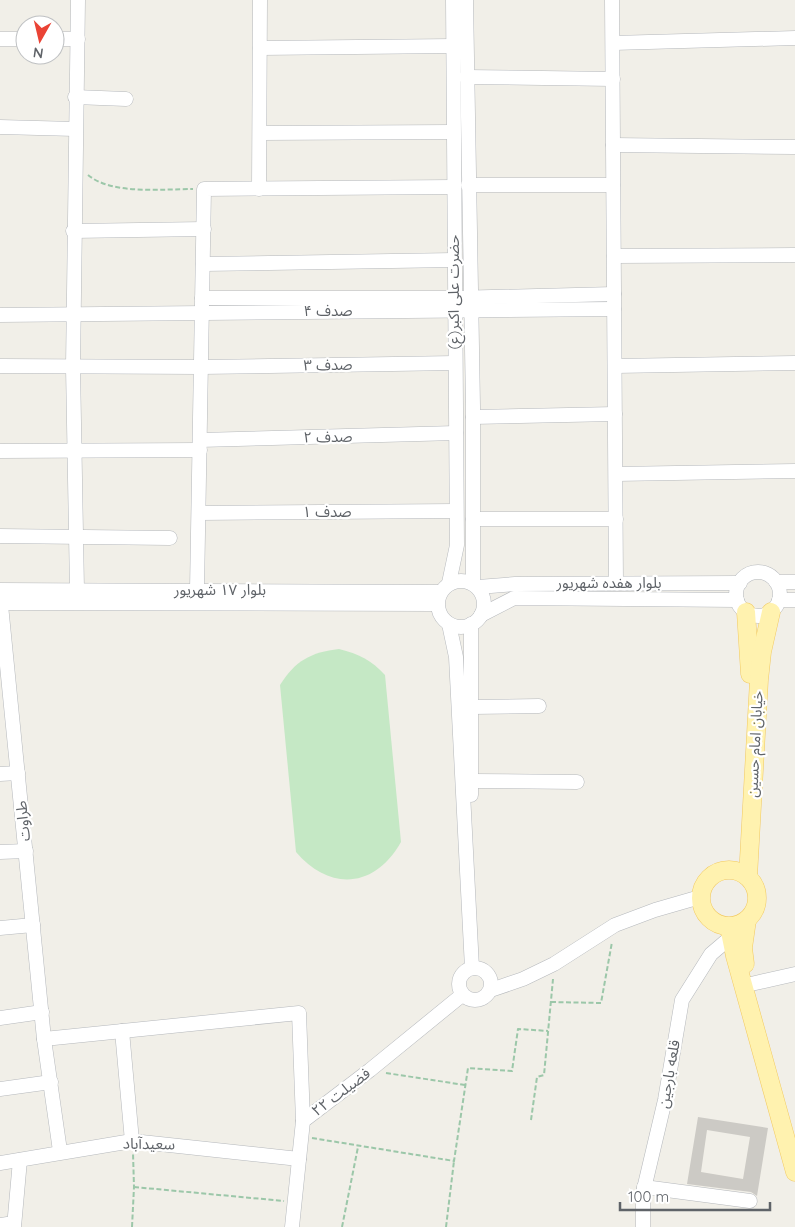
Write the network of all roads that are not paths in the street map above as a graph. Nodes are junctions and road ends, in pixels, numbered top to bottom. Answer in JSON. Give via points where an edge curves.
{"nodes":[{"id":1,"x":78,"y":0,"type":"edge"},
{"id":2,"x":260,"y":0,"type":"edge"},
{"id":3,"x":453,"y":0,"type":"edge"},
{"id":4,"x":466,"y":0,"type":"edge"},
{"id":5,"x":612,"y":0,"type":"edge"},
{"id":6,"x":460,"y":15,"type":"junction"},
{"id":7,"x":795,"y":38,"type":"edge"},
{"id":8,"x":0,"y":39,"type":"edge"},
{"id":9,"x":15,"y":39,"type":"edge"},
{"id":10,"x":65,"y":39,"type":"edge"},
{"id":11,"x":78,"y":39,"type":"junction"},
{"id":12,"x":613,"y":43,"type":"junction"},
{"id":13,"x":453,"y":46,"type":"junction"},
{"id":14,"x":260,"y":48,"type":"junction"},
{"id":15,"x":466,"y":77,"type":"junction"},
{"id":16,"x":613,"y":79,"type":"junction"},
{"id":17,"x":75,"y":98,"type":"junction"},
{"id":18,"x":126,"y":99,"type":"dead end"},
{"id":19,"x":0,"y":127,"type":"edge"},
{"id":20,"x":75,"y":129,"type":"junction"},
{"id":21,"x":453,"y":132,"type":"junction"},
{"id":22,"x":260,"y":133,"type":"junction"},
{"id":23,"x":613,"y":144,"type":"junction"},
{"id":24,"x":795,"y":147,"type":"edge"},
{"id":25,"x":468,"y":185,"type":"junction"},
{"id":26,"x":454,"y":186,"type":"junction"},
{"id":27,"x":613,"y":186,"type":"junction"},
{"id":28,"x":259,"y":189,"type":"junction"},
{"id":29,"x":204,"y":228,"type":"junction"},
{"id":30,"x":74,"y":231,"type":"junction"},
{"id":31,"x":795,"y":254,"type":"edge"},
{"id":32,"x":614,"y":256,"type":"junction"},
{"id":33,"x":454,"y":260,"type":"junction"},
{"id":34,"x":203,"y":264,"type":"junction"},
{"id":35,"x":614,"y":294,"type":"junction"},
{"id":36,"x":470,"y":304,"type":"junction"},
{"id":37,"x":202,"y":305,"type":"junction"},
{"id":38,"x":454,"y":305,"type":"junction"},
{"id":39,"x":614,"y":309,"type":"junction"},
{"id":40,"x":0,"y":315,"type":"edge"},
{"id":41,"x":73,"y":315,"type":"junction"},
{"id":42,"x":455,"y":363,"type":"junction"},
{"id":43,"x":795,"y":363,"type":"edge"},
{"id":44,"x":0,"y":366,"type":"edge"},
{"id":45,"x":201,"y":366,"type":"junction"},
{"id":46,"x":615,"y":366,"type":"junction"},
{"id":47,"x":72,"y":367,"type":"junction"},
{"id":48,"x":615,"y":414,"type":"junction"},
{"id":49,"x":473,"y":417,"type":"junction"},
{"id":50,"x":456,"y":434,"type":"junction"},
{"id":51,"x":200,"y":445,"type":"junction"},
{"id":52,"x":0,"y":452,"type":"edge"},
{"id":53,"x":73,"y":452,"type":"junction"},
{"id":54,"x":795,"y":471,"type":"edge"},
{"id":55,"x":616,"y":474,"type":"junction"},
{"id":56,"x":473,"y":491,"type":"junction"},
{"id":57,"x":456,"y":492,"type":"junction"},
{"id":58,"x":456,"y":511,"type":"junction"},
{"id":59,"x":198,"y":512,"type":"junction"},
{"id":60,"x":473,"y":519,"type":"junction"},
{"id":61,"x":616,"y":519,"type":"junction"},
{"id":62,"x":0,"y":536,"type":"edge"},
{"id":63,"x":76,"y":536,"type":"junction"},
{"id":64,"x":170,"y":538,"type":"dead end"},
{"id":65,"x":776,"y":582,"type":"junction"},
{"id":66,"x":795,"y":582,"type":"edge"},
{"id":67,"x":616,"y":583,"type":"junction"},
{"id":68,"x":740,"y":583,"type":"junction"},
{"id":69,"x":475,"y":585,"type":"junction"},
{"id":70,"x":77,"y":590,"type":"junction"},
{"id":71,"x":197,"y":590,"type":"junction"},
{"id":72,"x":442,"y":593,"type":"junction"},
{"id":73,"x":0,"y":598,"type":"edge"},
{"id":74,"x":795,"y":600,"type":"edge"},
{"id":75,"x":742,"y":606,"type":"junction"},
{"id":76,"x":775,"y":606,"type":"junction"},
{"id":77,"x":476,"y":620,"type":"junction"},
{"id":78,"x":449,"y":624,"type":"junction"},
{"id":79,"x":5,"y":690,"type":"edge"},
{"id":80,"x":539,"y":706,"type":"dead end"},
{"id":81,"x":472,"y":707,"type":"junction"},
{"id":82,"x":18,"y":773,"type":"junction"},
{"id":83,"x":0,"y":774,"type":"edge"},
{"id":84,"x":472,"y":781,"type":"junction"},
{"id":85,"x":578,"y":782,"type":"dead end"},
{"id":86,"x":466,"y":845,"type":"junction"},
{"id":87,"x":26,"y":851,"type":"junction"},
{"id":88,"x":0,"y":852,"type":"edge"},
{"id":89,"x":743,"y":874,"type":"junction"},
{"id":90,"x":700,"y":897,"type":"junction"},
{"id":91,"x":748,"y":920,"type":"junction"},
{"id":92,"x":33,"y":925,"type":"junction"},
{"id":93,"x":0,"y":928,"type":"edge"},
{"id":94,"x":730,"y":932,"type":"junction"},
{"id":95,"x":472,"y":968,"type":"junction"},
{"id":96,"x":795,"y":974,"type":"edge"},
{"id":97,"x":751,"y":984,"type":"junction"},
{"id":98,"x":491,"y":990,"type":"junction"},
{"id":99,"x":462,"y":995,"type":"junction"},
{"id":100,"x":42,"y":1012,"type":"junction"},
{"id":101,"x":0,"y":1018,"type":"edge"},
{"id":102,"x":122,"y":1031,"type":"junction"},
{"id":103,"x":44,"y":1039,"type":"junction"},
{"id":104,"x":51,"y":1082,"type":"junction"},
{"id":105,"x":0,"y":1089,"type":"edge"},
{"id":106,"x":302,"y":1121,"type":"junction"},
{"id":107,"x":795,"y":1138,"type":"edge"},
{"id":108,"x":132,"y":1141,"type":"junction"},
{"id":109,"x":60,"y":1151,"type":"junction"},
{"id":110,"x":299,"y":1159,"type":"junction"},
{"id":111,"x":20,"y":1160,"type":"junction"},
{"id":112,"x":0,"y":1163,"type":"edge"},
{"id":113,"x":795,"y":1172,"type":"edge"},
{"id":114,"x":644,"y":1187,"type":"junction"},
{"id":115,"x":750,"y":1201,"type":"dead end"},
{"id":116,"x":0,"y":1225,"type":"edge"},
{"id":117,"x":14,"y":1225,"type":"edge"},
{"id":118,"x":292,"y":1227,"type":"edge"},
{"id":119,"x":643,"y":1227,"type":"edge"}],
"edges":[{"from":1,"to":11,"type":"street"},
{"from":2,"to":14,"type":"street"},
{"from":3,"to":6,"type":"street","name":"حضرت علی اکبر(ع)"},
{"from":4,"to":6,"type":"street","name":"حضرت علی اکبر(ع)"},
{"from":5,"to":12,"type":"street"},
{"from":6,"to":13,"type":"street","name":"حضرت علی اکبر(ع)"},
{"from":6,"to":15,"type":"street","name":"حضرت علی اکبر(ع)"},
{"from":7,"to":12,"type":"street"},
{"from":8,"to":9,"type":"street"},
{"from":10,"to":11,"type":"street"},
{"from":11,"to":17,"type":"street"},
{"from":12,"to":16,"type":"street"},
{"from":13,"to":14,"type":"street"},
{"from":13,"to":21,"type":"street","name":"حضرت علی اکبر(ع)"},
{"from":14,"to":22,"type":"street"},
{"from":15,"to":16,"type":"street"},
{"from":15,"to":25,"type":"street","name":"حضرت علی اکبر(ع)"},
{"from":16,"to":23,"type":"street"},
{"from":17,"to":18,"type":"street"},
{"from":17,"to":20,"type":"street"},
{"from":19,"to":20,"type":"street"},
{"from":20,"to":30,"type":"street"},
{"from":21,"to":22,"type":"street"},
{"from":21,"to":26,"type":"street","name":"حضرت علی اکبر(ع)"},
{"from":22,"to":28,"type":"street"},
{"from":23,"to":24,"type":"street"},
{"from":23,"to":27,"type":"street"},
{"from":25,"to":27,"type":"street"},
{"from":25,"to":36,"type":"street","name":"حضرت علی اکبر(ع)"},
{"from":26,"to":28,"type":"street"},
{"from":26,"to":33,"type":"street","name":"حضرت علی اکبر(ع)"},
{"from":27,"to":32,"type":"street"},
{"from":28,"to":29,"type":"street","via":[[204,189]]},
{"from":29,"to":30,"type":"street"},
{"from":29,"to":34,"type":"street"},
{"from":30,"to":41,"type":"street"},
{"from":31,"to":32,"type":"street"},
{"from":32,"to":35,"type":"street"},
{"from":33,"to":34,"type":"street"},
{"from":33,"to":38,"type":"street","name":"حضرت علی اکبر(ع)"},
{"from":34,"to":37,"type":"street"},
{"from":35,"to":36,"type":"street"},
{"from":35,"to":39,"type":"street"},
{"from":36,"to":38,"type":"street","name":"صدف ۴"},
{"from":36,"to":39,"type":"street"},
{"from":36,"to":49,"type":"street","name":"حضرت علی اکبر(ع)"},
{"from":37,"to":38,"type":"street","name":"صدف ۴"},
{"from":37,"to":41,"type":"street","name":"صدف ۴"},
{"from":37,"to":45,"type":"street"},
{"from":38,"to":42,"type":"street","name":"حضرت علی اکبر(ع)"},
{"from":39,"to":46,"type":"street"},
{"from":40,"to":41,"type":"street","name":"صدف ۴"},
{"from":41,"to":47,"type":"street"},
{"from":42,"to":45,"type":"street","name":"صدف ۳"},
{"from":42,"to":50,"type":"street","name":"حضرت علی اکبر(ع)"},
{"from":43,"to":46,"type":"street"},
{"from":44,"to":47,"type":"street","name":"صدف ۳"},
{"from":45,"to":47,"type":"street","name":"صدف ۳"},
{"from":45,"to":51,"type":"street"},
{"from":46,"to":48,"type":"street"},
{"from":47,"to":53,"type":"street"},
{"from":48,"to":49,"type":"street"},
{"from":48,"to":55,"type":"street"},
{"from":49,"to":56,"type":"street","name":"حضرت علی اکبر(ع)"},
{"from":50,"to":51,"type":"street","name":"صدف ۲"},
{"from":50,"to":57,"type":"street","name":"حضرت علی اکبر(ع)"},
{"from":51,"to":53,"type":"street","name":"صدف ۲"},
{"from":51,"to":59,"type":"street"},
{"from":52,"to":53,"type":"street","name":"صدف ۲"},
{"from":53,"to":63,"type":"street"},
{"from":54,"to":55,"type":"street"},
{"from":55,"to":61,"type":"street"},
{"from":56,"to":57,"type":"street"},
{"from":56,"to":60,"type":"street","name":"حضرت علی اکبر(ع)"},
{"from":57,"to":58,"type":"street","name":"حضرت علی اکبر(ع)"},
{"from":58,"to":59,"type":"street","name":"صدف ۱"},
{"from":58,"to":72,"type":"street","name":"حضرت علی اکبر(ع)","via":[[457,545]]},
{"from":59,"to":71,"type":"street"},
{"from":60,"to":61,"type":"street"},
{"from":60,"to":69,"type":"street","name":"حضرت علی اکبر(ع)"},
{"from":61,"to":67,"type":"street"},
{"from":62,"to":63,"type":"street"},
{"from":63,"to":64,"type":"street"},
{"from":63,"to":70,"type":"street"},
{"from":65,"to":66,"type":"street"},
{"from":65,"to":68,"type":"street","via":[[766,574],[758,573],[749,575]]},
{"from":65,"to":76,"type":"street","via":[[780,592]]},
{"from":67,"to":68,"type":"street","name":"بلوار هفده شهریور"},
{"from":67,"to":69,"type":"street","name":"بلوار هفده شهریور"},
{"from":68,"to":75,"type":"street"},
{"from":69,"to":72,"type":"street","via":[[461,580]]},
{"from":69,"to":77,"type":"street","via":[[483,596],[484,606]]},
{"from":70,"to":71,"type":"street","name":"بلوار ۱۷ شهریور"},
{"from":70,"to":73,"type":"street","name":"بلوار ۱۷ شهریور"},
{"from":71,"to":72,"type":"street","name":"بلوار ۱۷ شهریور"},
{"from":72,"to":73,"type":"street","name":"بلوار ۱۷ شهریور"},
{"from":72,"to":78,"type":"street","via":[[440,616]]},
{"from":73,"to":79,"type":"street","name":"طراوت"},
{"from":74,"to":76,"type":"street"},
{"from":75,"to":76,"type":"street","via":[[760,616]]},
{"from":75,"to":77,"type":"street","name":"بلوار هفده شهریور","via":[[514,598]]},
{"from":75,"to":89,"type":"main road","name":"خیابان امام حسین","via":[[750,665]]},
{"from":76,"to":89,"type":"main road","name":"خیابان امام حسین","via":[[762,652]]},
{"from":77,"to":78,"type":"street","via":[[461,627]]},
{"from":77,"to":81,"type":"street"},
{"from":78,"to":86,"type":"street","via":[[456,657]]},
{"from":79,"to":82,"type":"street","name":"طراوت"},
{"from":80,"to":81,"type":"street"},
{"from":81,"to":84,"type":"street"},
{"from":82,"to":83,"type":"street"},
{"from":82,"to":87,"type":"street","name":"طراوت"},
{"from":84,"to":85,"type":"street"},
{"from":84,"to":86,"type":"street"},
{"from":86,"to":95,"type":"street"},
{"from":87,"to":88,"type":"street"},
{"from":87,"to":92,"type":"street","name":"طراوت"},
{"from":89,"to":90,"type":"main road","via":[[725,870],[712,875],[704,884]]},
{"from":89,"to":91,"type":"main road","via":[[755,887],[758,899]]},
{"from":90,"to":94,"type":"main road","via":[[708,918]]},
{"from":90,"to":98,"type":"street","via":[[615,925],[554,964]]},
{"from":91,"to":94,"type":"main road"},
{"from":91,"to":97,"type":"main road","via":[[743,948]]},
{"from":92,"to":93,"type":"street"},
{"from":92,"to":100,"type":"street","name":"طراوت"},
{"from":94,"to":113,"type":"main road"},
{"from":94,"to":114,"type":"street","name":"قلعه بارجین","via":[[711,954],[682,1000],[665,1100]]},
{"from":95,"to":98,"type":"street","via":[[488,974]]},
{"from":95,"to":99,"type":"street","via":[[459,979]]},
{"from":96,"to":97,"type":"street"},
{"from":97,"to":107,"type":"main road"},
{"from":98,"to":99,"type":"street","via":[[478,1001]]},
{"from":99,"to":106,"type":"street","name":"فضیلت ۲۲"},
{"from":100,"to":101,"type":"street"},
{"from":100,"to":103,"type":"street","name":"طراوت"},
{"from":102,"to":103,"type":"street"},
{"from":102,"to":106,"type":"street","via":[[299,1013]]},
{"from":102,"to":108,"type":"street"},
{"from":103,"to":104,"type":"street","name":"طراوت"},
{"from":104,"to":105,"type":"street"},
{"from":104,"to":109,"type":"street","name":"طراوت"},
{"from":106,"to":110,"type":"street","name":"فضیلت ۲۲"},
{"from":108,"to":109,"type":"street","name":"سعیدآباد"},
{"from":108,"to":110,"type":"street","name":"سعیدآباد","via":[[165,1142]]},
{"from":109,"to":111,"type":"street","name":"سعیدآباد"},
{"from":110,"to":118,"type":"street","name":"فضیلت ۲۲"},
{"from":111,"to":112,"type":"street","name":"سعیدآباد"},
{"from":111,"to":117,"type":"street"},
{"from":114,"to":115,"type":"street"},
{"from":114,"to":119,"type":"street","name":"قلعه بارجین"},
{"from":116,"to":117,"type":"street"}]}
